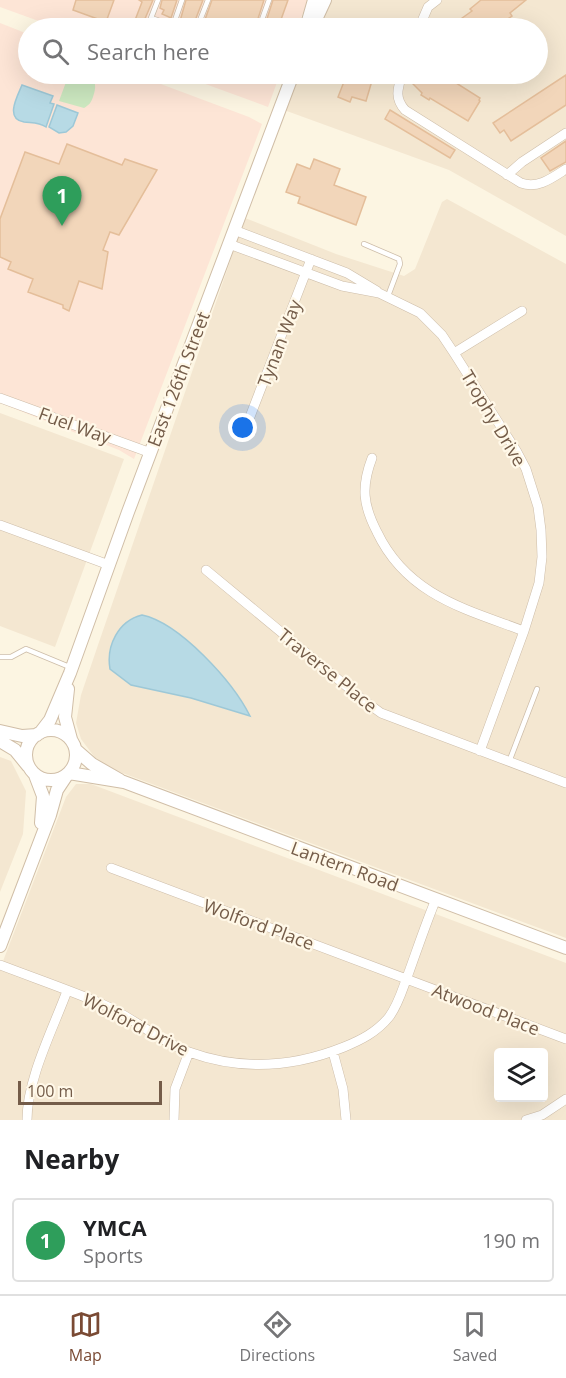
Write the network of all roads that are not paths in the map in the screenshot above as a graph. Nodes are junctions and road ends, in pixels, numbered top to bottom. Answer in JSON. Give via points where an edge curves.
{"nodes":[{"id":1,"x":158,"y":0,"type":"edge"},
{"id":2,"x":182,"y":0,"type":"edge"},
{"id":3,"x":208,"y":0,"type":"edge"},
{"id":4,"x":270,"y":0,"type":"edge"},
{"id":5,"x":314,"y":0,"type":"edge"},
{"id":6,"x":325,"y":0,"type":"edge"},
{"id":7,"x":437,"y":0,"type":"edge"},
{"id":8,"x":151,"y":18,"type":"edge"},
{"id":9,"x":176,"y":18,"type":"edge"},
{"id":10,"x":201,"y":18,"type":"edge"},
{"id":11,"x":263,"y":18,"type":"edge"},
{"id":12,"x":308,"y":18,"type":"edge"},
{"id":13,"x":317,"y":18,"type":"edge"},
{"id":14,"x":423,"y":18,"type":"edge"},
{"id":15,"x":288,"y":84,"type":"edge"},
{"id":16,"x":399,"y":84,"type":"edge"},
{"id":17,"x":566,"y":133,"type":"edge"},
{"id":18,"x":566,"y":169,"type":"edge"},
{"id":19,"x":507,"y":175,"type":"junction"},
{"id":20,"x":234,"y":230,"type":"junction"},
{"id":21,"x":229,"y":244,"type":"junction"},
{"id":22,"x":364,"y":244,"type":"dead end"},
{"id":23,"x":311,"y":259,"type":"junction"},
{"id":24,"x":306,"y":273,"type":"junction"},
{"id":25,"x":383,"y":294,"type":"junction"},
{"id":26,"x":522,"y":311,"type":"dead end"},
{"id":27,"x":454,"y":353,"type":"junction"},
{"id":28,"x":0,"y":398,"type":"edge"},
{"id":29,"x":246,"y":427,"type":"dead end"},
{"id":30,"x":151,"y":453,"type":"junction"},
{"id":31,"x":372,"y":458,"type":"dead end"},
{"id":32,"x":0,"y":525,"type":"edge"},
{"id":33,"x":109,"y":565,"type":"junction"},
{"id":34,"x":206,"y":570,"type":"dead end"},
{"id":35,"x":525,"y":631,"type":"junction"},
{"id":36,"x":0,"y":657,"type":"edge"},
{"id":37,"x":71,"y":670,"type":"junction"},
{"id":38,"x":537,"y":689,"type":"dead end"},
{"id":39,"x":0,"y":731,"type":"edge"},
{"id":40,"x":38,"y":734,"type":"junction"},
{"id":41,"x":0,"y":741,"type":"edge"},
{"id":42,"x":74,"y":746,"type":"junction"},
{"id":43,"x":480,"y":751,"type":"junction"},
{"id":44,"x":509,"y":762,"type":"junction"},
{"id":45,"x":32,"y":770,"type":"junction"},
{"id":46,"x":68,"y":774,"type":"junction"},
{"id":47,"x":124,"y":783,"type":"junction"},
{"id":48,"x":566,"y":783,"type":"edge"},
{"id":49,"x":40,"y":837,"type":"junction"},
{"id":50,"x":111,"y":868,"type":"dead end"},
{"id":51,"x":436,"y":899,"type":"junction"},
{"id":52,"x":0,"y":946,"type":"edge"},
{"id":53,"x":566,"y":948,"type":"edge"},
{"id":54,"x":0,"y":965,"type":"edge"},
{"id":55,"x":406,"y":979,"type":"junction"},
{"id":56,"x":67,"y":991,"type":"junction"},
{"id":57,"x":566,"y":1039,"type":"edge"},
{"id":58,"x":189,"y":1052,"type":"junction"},
{"id":59,"x":333,"y":1052,"type":"junction"},
{"id":60,"x":566,"y":1099,"type":"edge"},
{"id":61,"x":27,"y":1120,"type":"edge"},
{"id":62,"x":174,"y":1120,"type":"edge"},
{"id":63,"x":346,"y":1120,"type":"edge"},
{"id":64,"x":526,"y":1120,"type":"edge"}],
"edges":[{"from":1,"to":8,"type":"lane"},
{"from":2,"to":9,"type":"lane"},
{"from":3,"to":10,"type":"lane"},
{"from":4,"to":11,"type":"lane"},
{"from":5,"to":12,"type":"main road"},
{"from":6,"to":13,"type":"main road"},
{"from":7,"to":14,"type":"street"},
{"from":15,"to":20,"type":"main road","name":"East 126th Street"},
{"from":16,"to":19,"type":"street","via":[[398,100],[405,110]]},
{"from":17,"to":19,"type":"street"},
{"from":18,"to":19,"type":"street","via":[[533,185]]},
{"from":20,"to":21,"type":"main road","name":"East 126th Street"},
{"from":20,"to":23,"type":"street","name":"Trophy Drive"},
{"from":21,"to":24,"type":"street","name":"Trophy Drive"},
{"from":21,"to":30,"type":"main road","name":"East 126th Street"},
{"from":22,"to":25,"type":"lane","via":[[400,261]]},
{"from":23,"to":24,"type":"street","name":"Tynan Way"},
{"from":23,"to":25,"type":"street","name":"Trophy Drive","via":[[347,273]]},
{"from":24,"to":25,"type":"street","name":"Trophy Drive","via":[[348,288]]},
{"from":24,"to":29,"type":"street","name":"Tynan Way"},
{"from":25,"to":27,"type":"street","name":"Trophy Drive","via":[[426,317]]},
{"from":26,"to":27,"type":"street"},
{"from":27,"to":35,"type":"street","name":"Trophy Drive","via":[[517,452],[538,507],[541,569]]},
{"from":28,"to":30,"type":"street","name":"Fuel Way"},
{"from":30,"to":33,"type":"main road","name":"East 126th Street"},
{"from":31,"to":35,"type":"street","via":[[364,481],[366,505],[379,536],[398,565],[438,598]]},
{"from":32,"to":33,"type":"street"},
{"from":33,"to":37,"type":"main road","name":"East 126th Street"},
{"from":34,"to":43,"type":"street","name":"Traverse Place","via":[[381,712]]},
{"from":35,"to":43,"type":"street","name":"Trophy Drive"},
{"from":36,"to":37,"type":"lane","via":[[11,657],[26,649]]},
{"from":37,"to":40,"type":"main road","name":"East 126th Street","via":[[50,720]]},
{"from":37,"to":42,"type":"main road","name":"East 126th Street","via":[[65,717]]},
{"from":38,"to":44,"type":"lane"},
{"from":39,"to":40,"type":"main road","via":[[22,736]]},
{"from":40,"to":42,"type":"main road","via":[[58,731],[67,735]]},
{"from":40,"to":45,"type":"main road","via":[[26,752]]},
{"from":41,"to":45,"type":"main road","via":[[15,750]]},
{"from":42,"to":46,"type":"main road","via":[[75,764]]},
{"from":42,"to":47,"type":"main road","name":"Lantern Road","via":[[92,764]]},
{"from":43,"to":44,"type":"street","name":"Traverse Place"},
{"from":44,"to":48,"type":"street","name":"Traverse Place"},
{"from":45,"to":46,"type":"main road","via":[[52,780]]},
{"from":45,"to":49,"type":"main road","via":[[43,796]]},
{"from":46,"to":47,"type":"main road","name":"Lantern Road"},
{"from":46,"to":49,"type":"main road","via":[[59,786]]},
{"from":47,"to":51,"type":"main road","name":"Lantern Road"},
{"from":49,"to":52,"type":"main road"},
{"from":50,"to":55,"type":"street","name":"Wolford Place"},
{"from":51,"to":53,"type":"main road","name":"Lantern Road"},
{"from":51,"to":55,"type":"street","name":"Wolford Drive"},
{"from":54,"to":56,"type":"street","name":"Wolford Drive"},
{"from":55,"to":57,"type":"street","name":"Atwood Place"},
{"from":55,"to":59,"type":"street","name":"Wolford Drive","via":[[385,1022],[366,1037]]},
{"from":56,"to":58,"type":"street","name":"Wolford Drive","via":[[113,1009]]},
{"from":56,"to":61,"type":"street","via":[[32,1084]]},
{"from":58,"to":59,"type":"street","name":"Wolford Drive","via":[[234,1063],[264,1065]]},
{"from":58,"to":62,"type":"street","via":[[175,1089]]},
{"from":59,"to":63,"type":"street"},
{"from":60,"to":64,"type":"street"}]}
